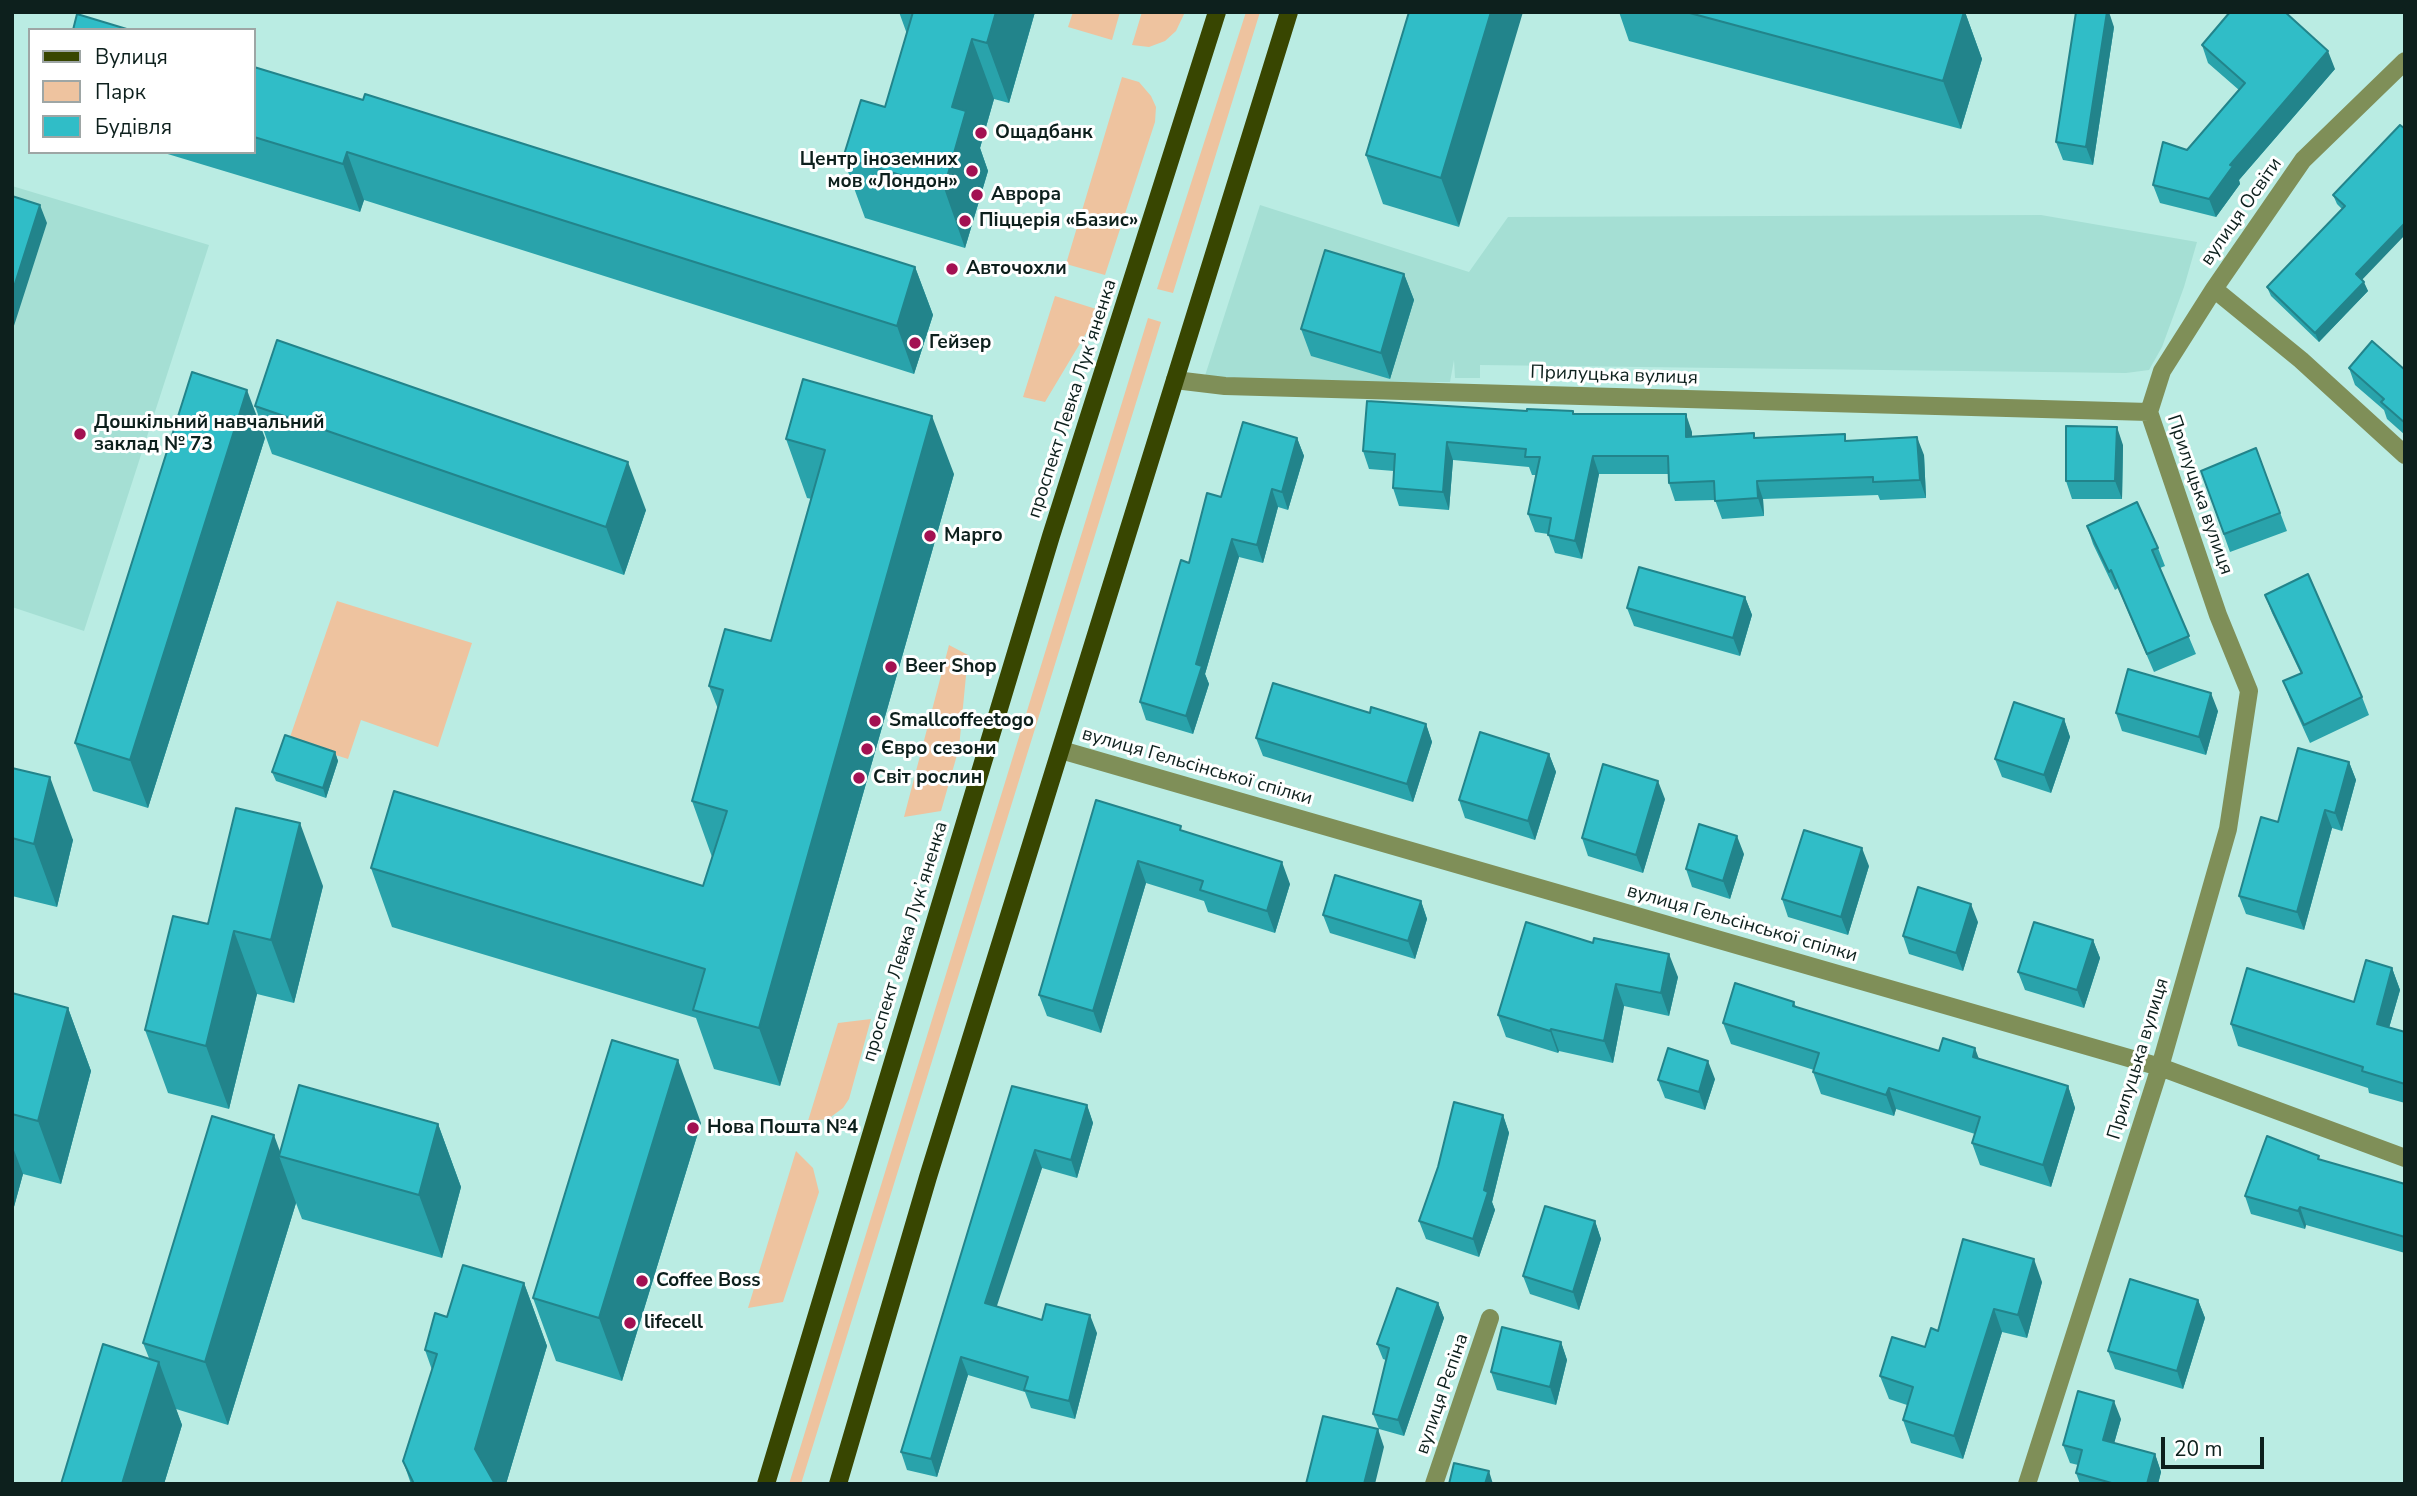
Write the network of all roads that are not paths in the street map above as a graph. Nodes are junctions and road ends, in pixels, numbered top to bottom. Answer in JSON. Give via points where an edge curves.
{"nodes":[{"id":1,"x":1217,"y":12,"type":"edge"},
{"id":2,"x":1289,"y":12,"type":"edge"},
{"id":3,"x":2405,"y":61,"type":"edge"},
{"id":4,"x":2214,"y":289,"type":"junction"},
{"id":5,"x":1175,"y":380,"type":"junction"},
{"id":6,"x":2149,"y":412,"type":"junction"},
{"id":7,"x":2405,"y":455,"type":"edge"},
{"id":8,"x":1060,"y":750,"type":"junction"},
{"id":9,"x":2160,"y":1067,"type":"junction"},
{"id":10,"x":2405,"y":1158,"type":"edge"},
{"id":11,"x":1490,"y":1318,"type":"dead end"},
{"id":12,"x":766,"y":1484,"type":"edge"},
{"id":13,"x":838,"y":1484,"type":"edge"},
{"id":14,"x":1434,"y":1484,"type":"edge"},
{"id":15,"x":2026,"y":1484,"type":"edge"}],
"edges":[{"from":1,"to":12,"type":"main road","name":"проспект Левка Лукʼяненка","via":[[1051,536]]},
{"from":2,"to":5,"type":"main road"},
{"from":3,"to":4,"type":"street","name":"вулиця Освіти","via":[[2303,160]]},
{"from":4,"to":6,"type":"street","name":"вулиця Освіти","via":[[2162,371]]},
{"from":4,"to":7,"type":"street"},
{"from":5,"to":6,"type":"street","name":"Прилуцька вулиця","via":[[1225,386]]},
{"from":5,"to":8,"type":"main road"},
{"from":6,"to":9,"type":"street","name":"Прилуцька вулиця","via":[[2218,615],[2249,691],[2228,829]]},
{"from":8,"to":9,"type":"street","name":"вулиця Гельсінської спілки"},
{"from":8,"to":13,"type":"main road"},
{"from":9,"to":10,"type":"street","name":"вулиця Гельсінської спілки"},
{"from":9,"to":15,"type":"street","name":"Прилуцька вулиця"},
{"from":11,"to":14,"type":"street","name":"вулиця Рєпіна"}]}
